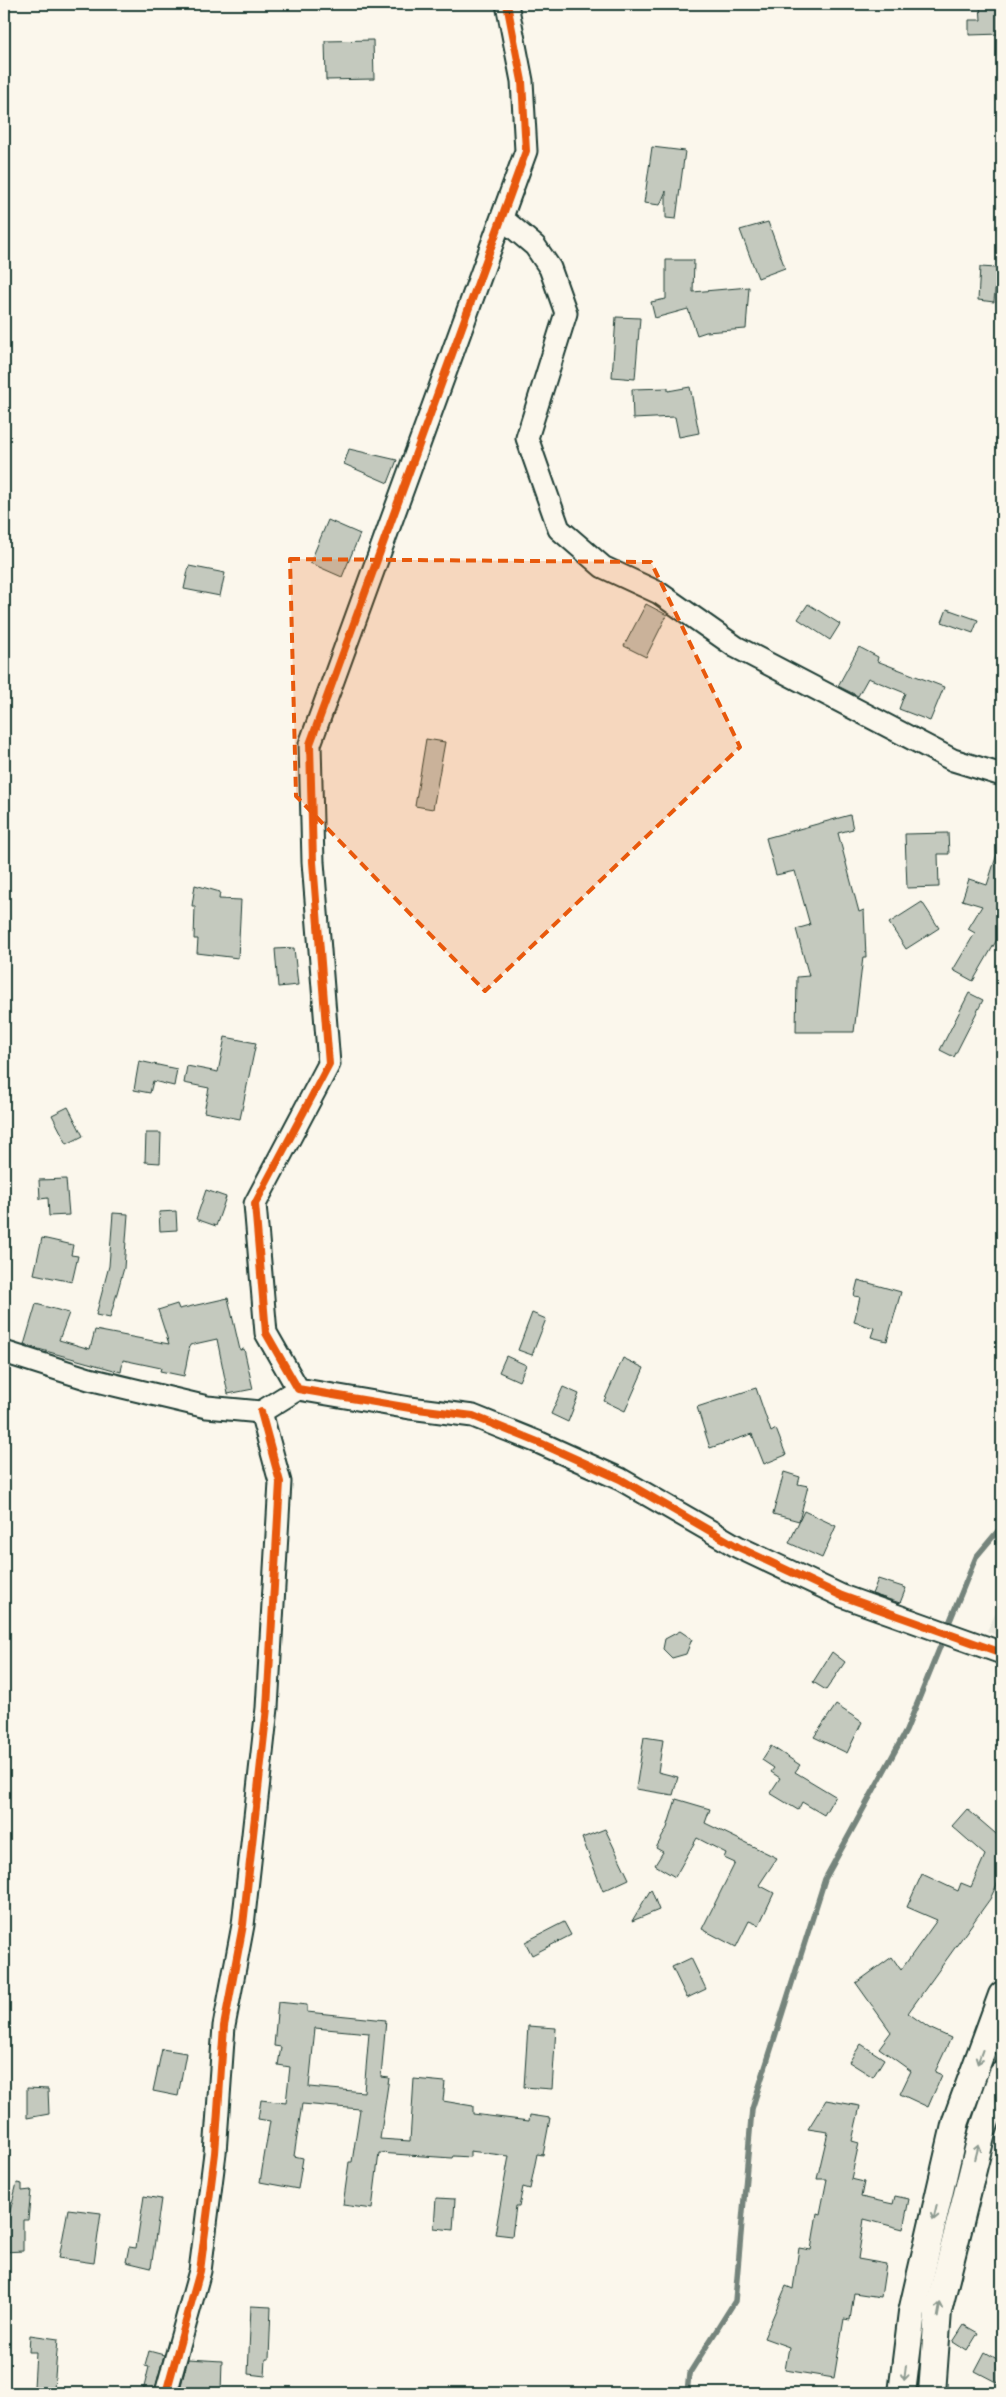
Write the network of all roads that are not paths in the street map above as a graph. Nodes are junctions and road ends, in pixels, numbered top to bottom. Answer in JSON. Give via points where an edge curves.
{"nodes":[{"id":1,"x":507,"y":4,"type":"edge"},
{"id":2,"x":502,"y":219,"type":"junction"},
{"id":3,"x":1002,"y":774,"type":"edge"},
{"id":4,"x":4,"y":1352,"type":"edge"},
{"id":5,"x":298,"y":1389,"type":"junction"},
{"id":6,"x":261,"y":1412,"type":"junction"},
{"id":7,"x":1002,"y":1653,"type":"edge"},
{"id":8,"x":1002,"y":1995,"type":"edge"},
{"id":9,"x":1002,"y":2075,"type":"edge"},
{"id":10,"x":166,"y":2393,"type":"edge"},
{"id":11,"x":902,"y":2393,"type":"edge"},
{"id":12,"x":932,"y":2393,"type":"edge"}],
"edges":[{"from":1,"to":2,"type":"street","via":[[522,81],[526,152]]},
{"from":2,"to":3,"type":"street","via":[[535,246],[550,268],[566,313],[527,438],[559,528],[603,567],[659,593],[736,647],[953,760]]},
{"from":2,"to":5,"type":"street","via":[[310,744],[313,862],[329,1064],[254,1204],[266,1333]]},
{"from":4,"to":6,"type":"street","via":[[89,1379],[208,1407]]},
{"from":5,"to":6,"type":"street"},
{"from":5,"to":7,"type":"street","via":[[473,1416],[620,1479],[738,1547],[842,1596]]},
{"from":6,"to":10,"type":"street","via":[[280,1482],[267,1708],[243,1925],[224,2026],[215,2153],[200,2271]]},
{"from":8,"to":11,"type":"main road","one_way":true,"via":[[956,2121],[912,2312]]},
{"from":12,"to":9,"type":"main road","one_way":true,"via":[[938,2311],[982,2133]]}]}
